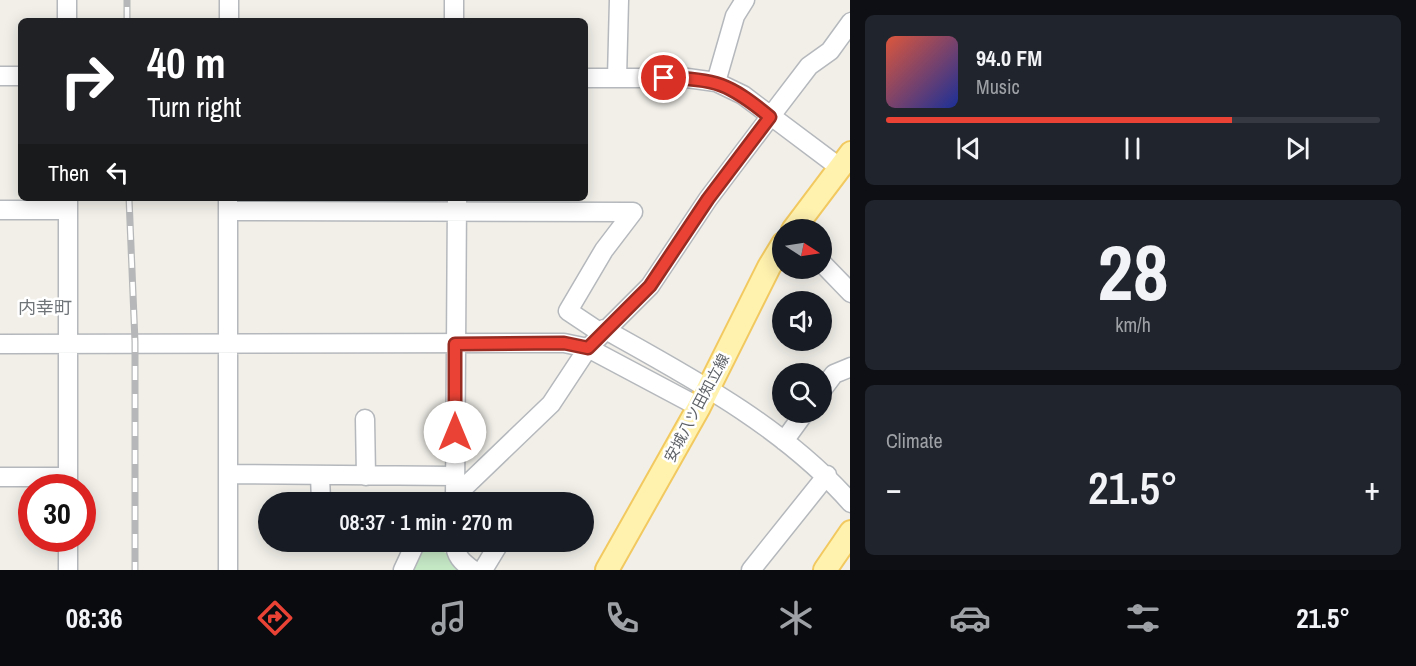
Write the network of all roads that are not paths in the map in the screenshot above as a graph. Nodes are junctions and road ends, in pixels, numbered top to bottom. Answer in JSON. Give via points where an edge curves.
{"nodes":[{"id":1,"x":68,"y":0,"type":"edge"},
{"id":2,"x":229,"y":0,"type":"edge"},
{"id":3,"x":454,"y":0,"type":"edge"},
{"id":4,"x":619,"y":0,"type":"edge"},
{"id":5,"x":745,"y":0,"type":"edge"},
{"id":6,"x":68,"y":18,"type":"edge"},
{"id":7,"x":229,"y":18,"type":"edge"},
{"id":8,"x":454,"y":18,"type":"edge"},
{"id":9,"x":850,"y":22,"type":"edge"},
{"id":10,"x":0,"y":76,"type":"edge"},
{"id":11,"x":18,"y":76,"type":"edge"},
{"id":12,"x":588,"y":78,"type":"edge"},
{"id":13,"x":617,"y":78,"type":"junction"},
{"id":14,"x":716,"y":82,"type":"junction"},
{"id":15,"x":770,"y":117,"type":"junction"},
{"id":16,"x":845,"y":160,"type":"edge"},
{"id":17,"x":68,"y":204,"type":"edge"},
{"id":18,"x":228,"y":205,"type":"edge"},
{"id":19,"x":457,"y":205,"type":"edge"},
{"id":20,"x":0,"y":210,"type":"edge"},
{"id":21,"x":801,"y":219,"type":"edge"},
{"id":22,"x":772,"y":261,"type":"edge"},
{"id":23,"x":832,"y":274,"type":"edge"},
{"id":24,"x":850,"y":293,"type":"edge"},
{"id":25,"x":603,"y":331,"type":"junction"},
{"id":26,"x":228,"y":343,"type":"junction"},
{"id":27,"x":0,"y":344,"type":"edge"},
{"id":28,"x":68,"y":344,"type":"junction"},
{"id":29,"x":455,"y":344,"type":"junction"},
{"id":30,"x":588,"y":348,"type":"junction"},
{"id":31,"x":850,"y":367,"type":"edge"},
{"id":32,"x":832,"y":377,"type":"edge"},
{"id":33,"x":704,"y":397,"type":"junction"},
{"id":34,"x":365,"y":419,"type":"dead end"},
{"id":35,"x":797,"y":423,"type":"edge"},
{"id":36,"x":784,"y":441,"type":"junction"},
{"id":37,"x":68,"y":474,"type":"edge"},
{"id":38,"x":228,"y":474,"type":"junction"},
{"id":39,"x":320,"y":476,"type":"junction"},
{"id":40,"x":366,"y":476,"type":"junction"},
{"id":41,"x":827,"y":476,"type":"junction"},
{"id":42,"x":0,"y":477,"type":"edge"},
{"id":43,"x":18,"y":478,"type":"edge"},
{"id":44,"x":321,"y":492,"type":"edge"},
{"id":45,"x":440,"y":492,"type":"edge"},
{"id":46,"x":458,"y":492,"type":"edge"},
{"id":47,"x":462,"y":492,"type":"edge"},
{"id":48,"x":850,"y":502,"type":"edge"},
{"id":49,"x":850,"y":532,"type":"edge"},
{"id":50,"x":68,"y":552,"type":"edge"},
{"id":51,"x":411,"y":552,"type":"edge"},
{"id":52,"x":454,"y":552,"type":"edge"},
{"id":53,"x":494,"y":552,"type":"edge"},
{"id":54,"x":68,"y":570,"type":"edge"},
{"id":55,"x":228,"y":570,"type":"edge"},
{"id":56,"x":403,"y":570,"type":"edge"},
{"id":57,"x":473,"y":570,"type":"edge"},
{"id":58,"x":483,"y":570,"type":"edge"},
{"id":59,"x":608,"y":570,"type":"edge"},
{"id":60,"x":751,"y":570,"type":"edge"},
{"id":61,"x":825,"y":570,"type":"edge"}],
"edges":[{"from":1,"to":6,"type":"street"},
{"from":2,"to":7,"type":"street"},
{"from":3,"to":8,"type":"street"},
{"from":4,"to":13,"type":"street"},
{"from":5,"to":14,"type":"street","via":[[735,16]]},
{"from":9,"to":15,"type":"street","via":[[830,51],[809,66]]},
{"from":10,"to":11,"type":"street"},
{"from":12,"to":13,"type":"street"},
{"from":13,"to":14,"type":"street"},
{"from":14,"to":15,"type":"street","via":[[743,95]]},
{"from":15,"to":16,"type":"street"},
{"from":15,"to":25,"type":"street","via":[[708,199],[650,286]]},
{"from":16,"to":21,"type":"main road"},
{"from":17,"to":20,"type":"street"},
{"from":17,"to":28,"type":"street"},
{"from":18,"to":19,"type":"street"},
{"from":18,"to":26,"type":"street"},
{"from":19,"to":25,"type":"street","via":[[633,212],[604,250],[568,311]]},
{"from":19,"to":29,"type":"street"},
{"from":22,"to":33,"type":"main road","name":"安城八ツ田知立線"},
{"from":23,"to":24,"type":"street"},
{"from":25,"to":30,"type":"street"},
{"from":25,"to":33,"type":"street"},
{"from":26,"to":28,"type":"street"},
{"from":26,"to":29,"type":"street"},
{"from":26,"to":38,"type":"street"},
{"from":27,"to":28,"type":"street"},
{"from":28,"to":37,"type":"street"},
{"from":29,"to":30,"type":"street","via":[[564,343]]},
{"from":29,"to":46,"type":"street"},
{"from":30,"to":33,"type":"street"},
{"from":30,"to":47,"type":"street","via":[[551,404]]},
{"from":31,"to":32,"type":"street"},
{"from":33,"to":36,"type":"street"},
{"from":33,"to":59,"type":"main road","name":"安城八ツ田知立線"},
{"from":34,"to":40,"type":"street"},
{"from":35,"to":36,"type":"street"},
{"from":36,"to":41,"type":"street"},
{"from":38,"to":39,"type":"street"},
{"from":38,"to":55,"type":"street"},
{"from":39,"to":40,"type":"street"},
{"from":39,"to":44,"type":"street"},
{"from":40,"to":45,"type":"street"},
{"from":41,"to":48,"type":"street"},
{"from":41,"to":60,"type":"street"},
{"from":42,"to":43,"type":"street"},
{"from":49,"to":61,"type":"main road"},
{"from":50,"to":54,"type":"street"},
{"from":51,"to":56,"type":"street"},
{"from":52,"to":57,"type":"street"},
{"from":53,"to":58,"type":"street"}]}
